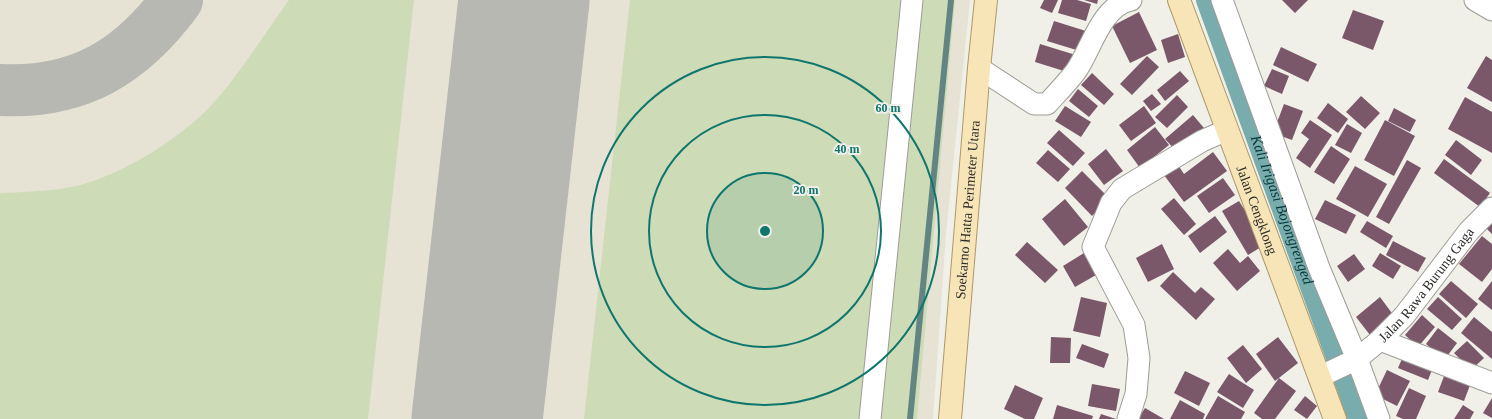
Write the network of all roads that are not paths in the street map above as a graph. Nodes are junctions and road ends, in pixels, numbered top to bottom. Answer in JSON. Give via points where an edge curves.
{"nodes":[{"id":1,"x":912,"y":0,"type":"edge"},
{"id":2,"x":986,"y":0,"type":"edge"},
{"id":3,"x":1131,"y":0,"type":"edge"},
{"id":4,"x":1179,"y":0,"type":"edge"},
{"id":5,"x":1222,"y":0,"type":"edge"},
{"id":6,"x":1475,"y":0,"type":"edge"},
{"id":7,"x":1492,"y":10,"type":"edge"},
{"id":8,"x":979,"y":68,"type":"junction"},
{"id":9,"x":1227,"y":130,"type":"junction"},
{"id":10,"x":1492,"y":208,"type":"edge"},
{"id":11,"x":1380,"y":340,"type":"junction"},
{"id":12,"x":1353,"y":361,"type":"junction"},
{"id":13,"x":1323,"y":376,"type":"junction"},
{"id":14,"x":1492,"y":383,"type":"edge"},
{"id":15,"x":870,"y":419,"type":"edge"},
{"id":16,"x":950,"y":419,"type":"edge"},
{"id":17,"x":1128,"y":419,"type":"edge"},
{"id":18,"x":1335,"y":419,"type":"edge"},
{"id":19,"x":1379,"y":419,"type":"edge"}],
"edges":[{"from":1,"to":15,"type":"street"},
{"from":2,"to":8,"type":"main road","name":"Soekarno Hatta Perimeter Utara"},
{"from":3,"to":8,"type":"street","via":[[1116,8],[1100,26],[1076,71],[1047,104],[1034,104]]},
{"from":4,"to":9,"type":"main road","name":"Jalan Cengklong"},
{"from":5,"to":12,"type":"street"},
{"from":6,"to":7,"type":"street"},
{"from":8,"to":16,"type":"main road","name":"Soekarno Hatta Perimeter Utara"},
{"from":9,"to":13,"type":"main road","name":"Jalan Cengklong"},
{"from":9,"to":17,"type":"street","via":[[1202,141],[1122,189],[1111,203],[1093,247],[1134,325],[1139,358],[1136,394]]},
{"from":10,"to":11,"type":"street","name":"Jalan Rawa Burung Gaga","via":[[1469,231],[1404,316]]},
{"from":11,"to":12,"type":"street","name":"Jalan Rawa Burung Gaga"},
{"from":11,"to":14,"type":"street"},
{"from":12,"to":13,"type":"street","name":"Jalan Rawa Burung Gaga"},
{"from":12,"to":19,"type":"street"},
{"from":13,"to":18,"type":"main road","name":"Jalan Cengklong"}]}
